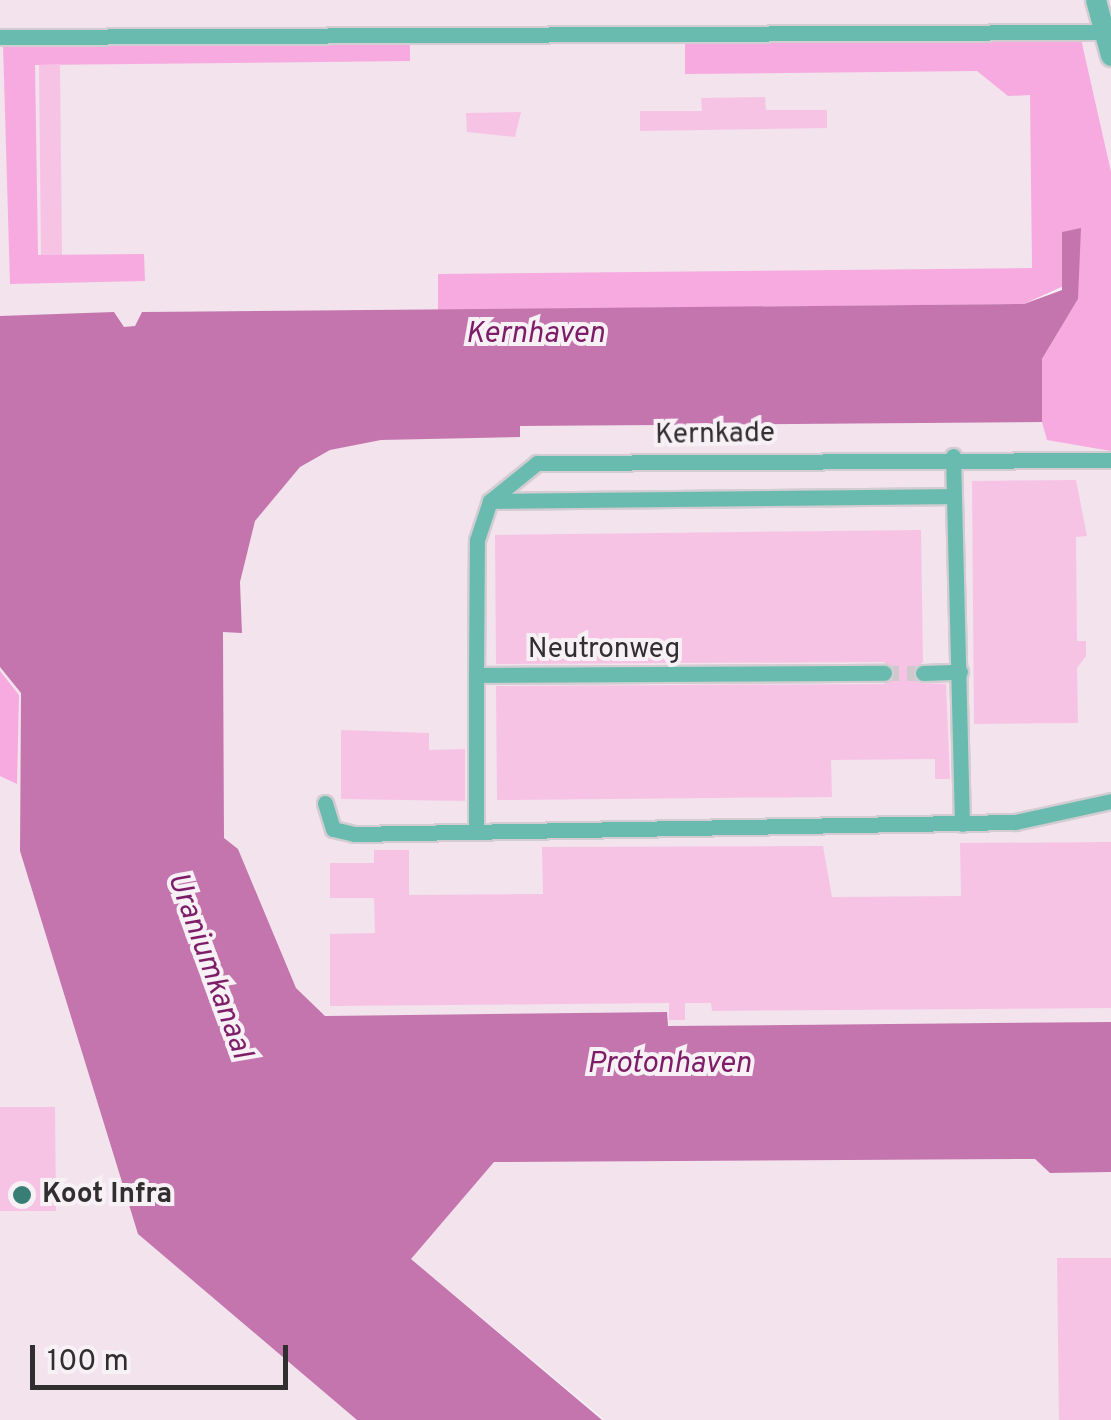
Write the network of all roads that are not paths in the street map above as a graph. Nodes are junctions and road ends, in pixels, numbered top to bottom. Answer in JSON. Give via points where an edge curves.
{"nodes":[{"id":1,"x":1096,"y":0,"type":"edge"},
{"id":2,"x":1105,"y":32,"type":"junction"},
{"id":3,"x":0,"y":37,"type":"edge"},
{"id":4,"x":1111,"y":56,"type":"edge"},
{"id":5,"x":953,"y":456,"type":"junction"},
{"id":6,"x":1111,"y":460,"type":"edge"},
{"id":7,"x":954,"y":496,"type":"junction"},
{"id":8,"x":490,"y":500,"type":"junction"},
{"id":9,"x":923,"y":672,"type":"tunnel mouth"},
{"id":10,"x":960,"y":672,"type":"junction"},
{"id":11,"x":884,"y":673,"type":"tunnel mouth"},
{"id":12,"x":476,"y":675,"type":"junction"},
{"id":13,"x":1111,"y":801,"type":"edge"},
{"id":14,"x":325,"y":804,"type":"dead end"},
{"id":15,"x":962,"y":824,"type":"junction"},
{"id":16,"x":476,"y":827,"type":"junction"}],
"edges":[{"from":1,"to":2,"type":"street"},
{"from":2,"to":3,"type":"street"},
{"from":2,"to":4,"type":"street"},
{"from":5,"to":6,"type":"street","name":"Kernkade"},
{"from":5,"to":7,"type":"street"},
{"from":5,"to":8,"type":"street","name":"Kernkade","via":[[536,463]]},
{"from":7,"to":8,"type":"street"},
{"from":7,"to":10,"type":"street"},
{"from":8,"to":12,"type":"street","via":[[477,540]]},
{"from":9,"to":10,"type":"street"},
{"from":10,"to":15,"type":"street"},
{"from":11,"to":12,"type":"street","name":"Neutronweg"},
{"from":12,"to":16,"type":"street"},
{"from":13,"to":15,"type":"street","via":[[1070,814]]},
{"from":14,"to":16,"type":"street","via":[[326,820],[344,833]]},
{"from":15,"to":16,"type":"street"}]}
